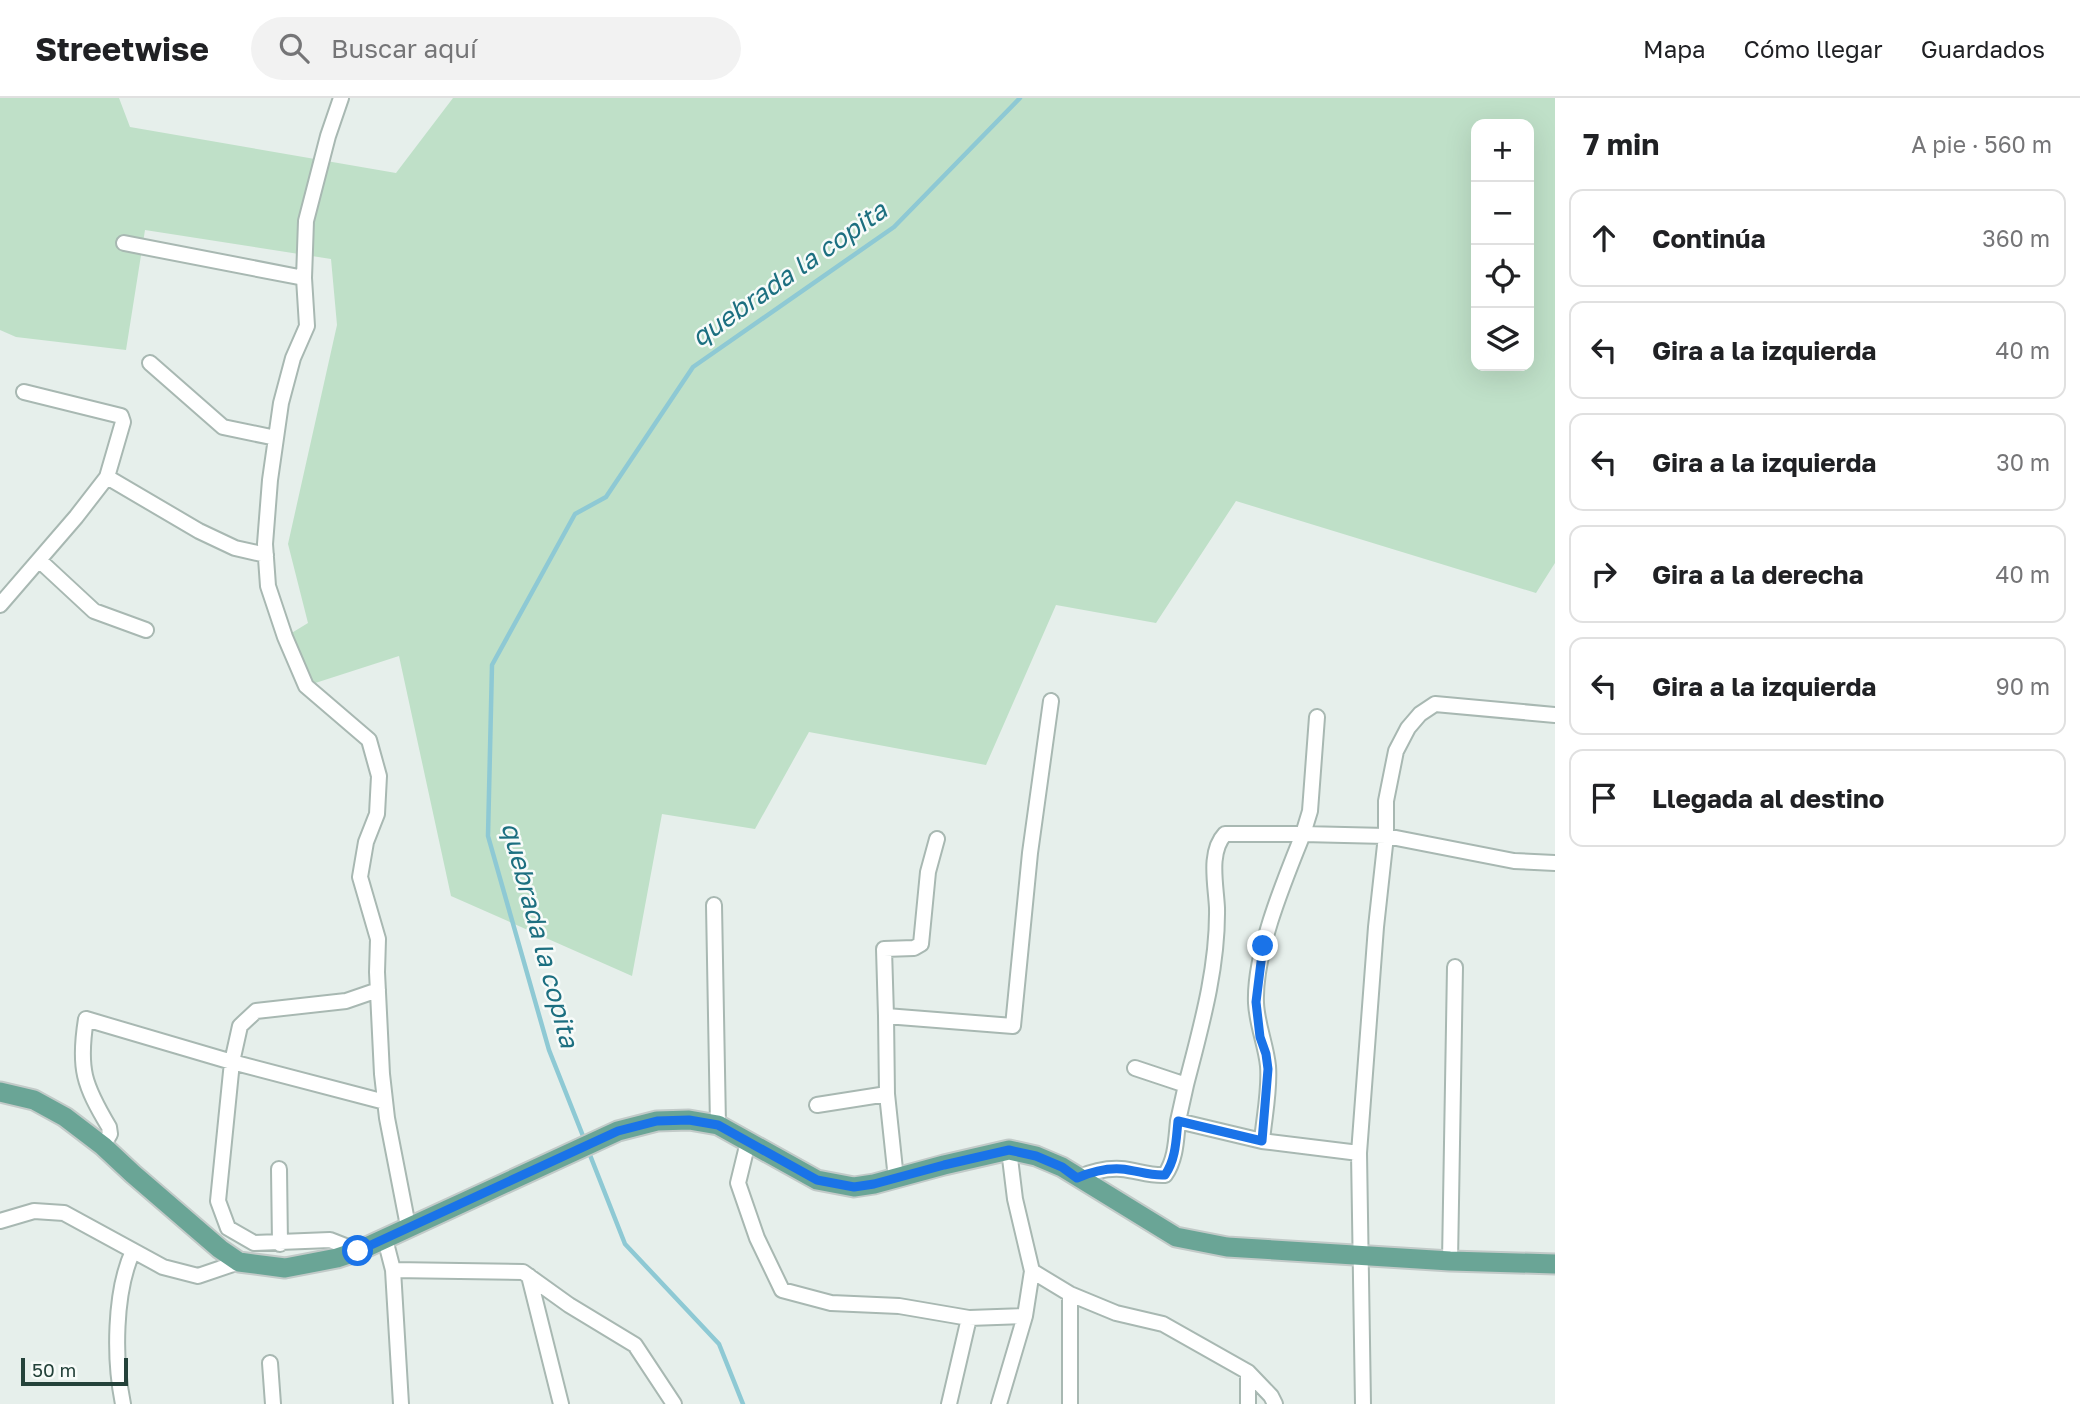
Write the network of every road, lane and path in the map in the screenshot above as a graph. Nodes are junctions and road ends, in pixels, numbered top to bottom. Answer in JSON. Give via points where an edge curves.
{"nodes":[{"id":1,"x":341,"y":98,"type":"edge"},
{"id":2,"x":124,"y":243,"type":"dead end"},
{"id":3,"x":304,"y":278,"type":"junction"},
{"id":4,"x":150,"y":363,"type":"dead end"},
{"id":5,"x":24,"y":392,"type":"dead end"},
{"id":6,"x":276,"y":438,"type":"junction"},
{"id":7,"x":107,"y":477,"type":"junction"},
{"id":8,"x":266,"y":555,"type":"junction"},
{"id":9,"x":39,"y":560,"type":"junction"},
{"id":10,"x":0,"y":605,"type":"edge"},
{"id":11,"x":146,"y":630,"type":"dead end"},
{"id":12,"x":1051,"y":701,"type":"dead end"},
{"id":13,"x":1555,"y":715,"type":"edge"},
{"id":14,"x":1317,"y":717,"type":"dead end"},
{"id":15,"x":1304,"y":834,"type":"junction"},
{"id":16,"x":1386,"y":836,"type":"junction"},
{"id":17,"x":937,"y":839,"type":"dead end"},
{"id":18,"x":1555,"y":863,"type":"edge"},
{"id":19,"x":714,"y":905,"type":"dead end"},
{"id":20,"x":1455,"y":967,"type":"dead end"},
{"id":21,"x":378,"y":990,"type":"junction"},
{"id":22,"x":886,"y":1016,"type":"junction"},
{"id":23,"x":232,"y":1062,"type":"junction"},
{"id":24,"x":1135,"y":1068,"type":"dead end"},
{"id":25,"x":1186,"y":1085,"type":"junction"},
{"id":26,"x":0,"y":1092,"type":"edge"},
{"id":27,"x":887,"y":1094,"type":"junction"},
{"id":28,"x":385,"y":1102,"type":"junction"},
{"id":29,"x":817,"y":1105,"type":"dead end"},
{"id":30,"x":1178,"y":1121,"type":"junction"},
{"id":31,"x":718,"y":1125,"type":"junction"},
{"id":32,"x":1262,"y":1141,"type":"junction"},
{"id":33,"x":748,"y":1142,"type":"junction"},
{"id":34,"x":103,"y":1146,"type":"junction"},
{"id":35,"x":1009,"y":1150,"type":"junction"},
{"id":36,"x":1359,"y":1153,"type":"junction"},
{"id":37,"x":279,"y":1169,"type":"dead end"},
{"id":38,"x":1077,"y":1178,"type":"junction"},
{"id":39,"x":896,"y":1179,"type":"junction"},
{"id":40,"x":0,"y":1221,"type":"edge"},
{"id":41,"x":408,"y":1226,"type":"junction"},
{"id":42,"x":385,"y":1239,"type":"junction"},
{"id":43,"x":280,"y":1244,"type":"junction"},
{"id":44,"x":133,"y":1251,"type":"junction"},
{"id":45,"x":358,"y":1251,"type":"junction"},
{"id":46,"x":1361,"y":1255,"type":"junction"},
{"id":47,"x":1450,"y":1261,"type":"junction"},
{"id":48,"x":239,"y":1262,"type":"junction"},
{"id":49,"x":1555,"y":1264,"type":"edge"},
{"id":50,"x":393,"y":1270,"type":"junction"},
{"id":51,"x":1032,"y":1271,"type":"junction"},
{"id":52,"x":529,"y":1276,"type":"junction"},
{"id":53,"x":1070,"y":1294,"type":"junction"},
{"id":54,"x":1026,"y":1316,"type":"junction"},
{"id":55,"x":969,"y":1318,"type":"junction"},
{"id":56,"x":270,"y":1363,"type":"dead end"},
{"id":57,"x":1248,"y":1372,"type":"junction"},
{"id":58,"x":123,"y":1404,"type":"edge"},
{"id":59,"x":273,"y":1404,"type":"edge"},
{"id":60,"x":401,"y":1404,"type":"edge"},
{"id":61,"x":561,"y":1404,"type":"edge"},
{"id":62,"x":674,"y":1404,"type":"edge"},
{"id":63,"x":949,"y":1404,"type":"edge"},
{"id":64,"x":999,"y":1404,"type":"edge"},
{"id":65,"x":1070,"y":1404,"type":"edge"},
{"id":66,"x":1248,"y":1404,"type":"edge"},
{"id":67,"x":1275,"y":1404,"type":"edge"},
{"id":68,"x":1363,"y":1404,"type":"edge"}],
"edges":[{"from":1,"to":3,"type":"street","via":[[306,221]]},
{"from":2,"to":3,"type":"street"},
{"from":3,"to":6,"type":"street","via":[[307,326],[293,358]]},
{"from":4,"to":6,"type":"street","via":[[223,427]]},
{"from":5,"to":7,"type":"street","via":[[121,416],[124,422]]},
{"from":6,"to":8,"type":"street"},
{"from":7,"to":8,"type":"street","via":[[199,531],[235,548]]},
{"from":7,"to":9,"type":"street"},
{"from":8,"to":21,"type":"street","via":[[268,586],[306,686],[369,740],[379,776],[377,814],[360,877],[378,939]]},
{"from":9,"to":10,"type":"street"},
{"from":9,"to":11,"type":"street","via":[[94,611]]},
{"from":12,"to":22,"type":"street","via":[[1013,1026]]},
{"from":13,"to":16,"type":"street","via":[[1435,705],[1420,714],[1396,751],[1386,801]]},
{"from":14,"to":15,"type":"street"},
{"from":15,"to":16,"type":"street"},
{"from":15,"to":25,"type":"street","via":[[1236,833],[1222,838],[1214,879],[1217,907],[1209,988]]},
{"from":15,"to":32,"type":"street","via":[[1263,946],[1256,1002],[1268,1069]]},
{"from":16,"to":18,"type":"street","via":[[1514,861]]},
{"from":16,"to":36,"type":"street"},
{"from":17,"to":22,"type":"street","via":[[928,872],[921,944],[884,949]]},
{"from":19,"to":31,"type":"street"},
{"from":20,"to":47,"type":"street"},
{"from":21,"to":23,"type":"street","via":[[346,1001],[256,1011],[240,1026]]},
{"from":21,"to":28,"type":"street"},
{"from":22,"to":27,"type":"street"},
{"from":23,"to":28,"type":"street"},
{"from":23,"to":34,"type":"street","via":[[86,1019],[82,1065],[88,1089],[109,1127]]},
{"from":23,"to":43,"type":"street","via":[[218,1201],[228,1228],[254,1243]]},
{"from":24,"to":25,"type":"street"},
{"from":25,"to":30,"type":"street"},
{"from":26,"to":34,"type":"main road","via":[[34,1100]]},
{"from":27,"to":29,"type":"street"},
{"from":27,"to":39,"type":"street"},
{"from":28,"to":41,"type":"street"},
{"from":30,"to":32,"type":"street"},
{"from":30,"to":38,"type":"street","via":[[1171,1166],[1165,1175],[1121,1169],[1093,1171]]},
{"from":31,"to":33,"type":"main road"},
{"from":31,"to":41,"type":"main road","via":[[657,1121],[618,1131]]},
{"from":32,"to":36,"type":"street"},
{"from":33,"to":39,"type":"main road","via":[[817,1180],[854,1187]]},
{"from":33,"to":55,"type":"street","via":[[738,1183],[782,1290],[831,1303],[898,1306]]},
{"from":34,"to":48,"type":"main road"},
{"from":35,"to":38,"type":"main road","via":[[1036,1156]]},
{"from":35,"to":39,"type":"main road"},
{"from":35,"to":51,"type":"street"},
{"from":36,"to":46,"type":"street"},
{"from":37,"to":43,"type":"street"},
{"from":38,"to":46,"type":"main road","via":[[1176,1237],[1227,1247]]},
{"from":40,"to":44,"type":"street","via":[[34,1212],[64,1213]]},
{"from":41,"to":42,"type":"main road"},
{"from":42,"to":45,"type":"main road"},
{"from":42,"to":50,"type":"street"},
{"from":43,"to":45,"type":"street","via":[[330,1240]]},
{"from":44,"to":48,"type":"street","via":[[198,1276]]},
{"from":44,"to":58,"type":"street","via":[[120,1311]]},
{"from":45,"to":48,"type":"main road","via":[[285,1268]]},
{"from":46,"to":47,"type":"main road"},
{"from":46,"to":68,"type":"street"},
{"from":47,"to":49,"type":"main road"},
{"from":50,"to":52,"type":"street","via":[[523,1272]]},
{"from":50,"to":60,"type":"street"},
{"from":51,"to":53,"type":"street"},
{"from":51,"to":54,"type":"street"},
{"from":52,"to":61,"type":"street"},
{"from":52,"to":62,"type":"street","via":[[635,1345]]},
{"from":53,"to":57,"type":"street","via":[[1116,1313],[1163,1324]]},
{"from":53,"to":65,"type":"street"},
{"from":54,"to":55,"type":"street"},
{"from":54,"to":64,"type":"street"},
{"from":55,"to":63,"type":"street"},
{"from":56,"to":59,"type":"street"},
{"from":57,"to":66,"type":"street"},
{"from":57,"to":67,"type":"street"}]}
